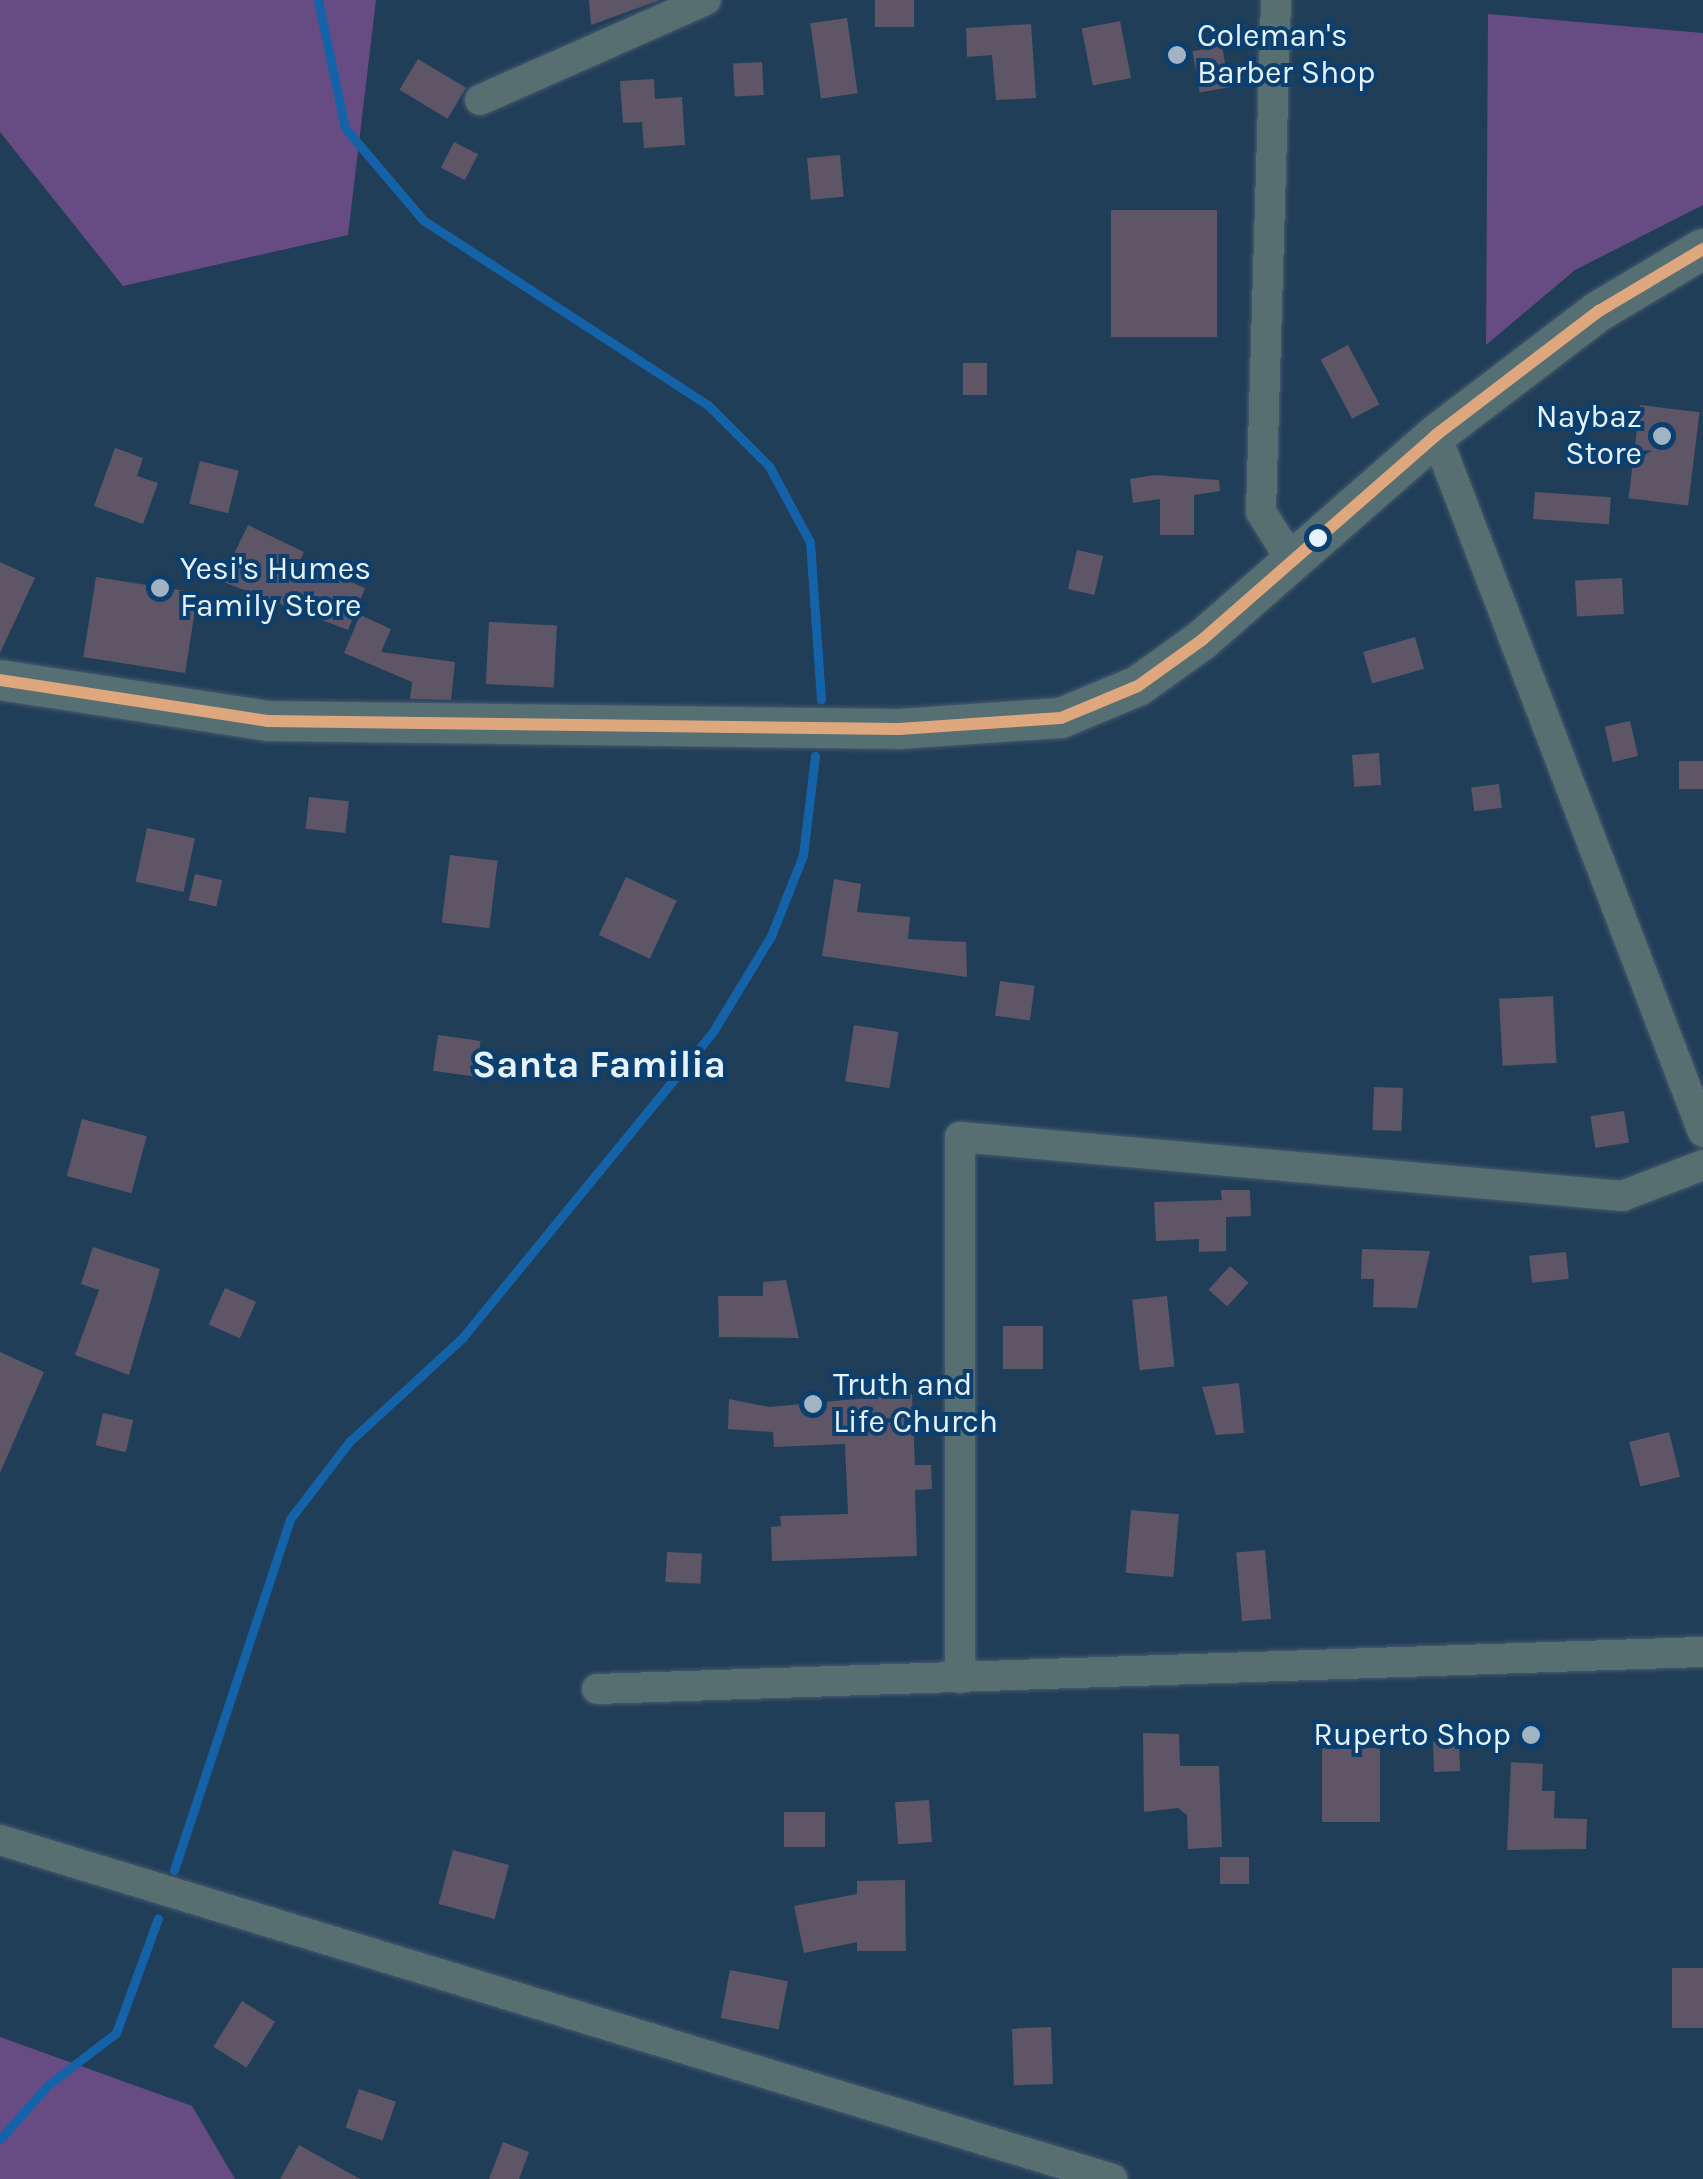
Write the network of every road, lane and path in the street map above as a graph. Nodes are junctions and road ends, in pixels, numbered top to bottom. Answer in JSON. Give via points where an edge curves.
{"nodes":[{"id":1,"x":706,"y":0,"type":"edge"},
{"id":2,"x":1276,"y":0,"type":"edge"},
{"id":3,"x":480,"y":100,"type":"dead end"},
{"id":4,"x":1703,"y":249,"type":"edge"},
{"id":5,"x":1436,"y":435,"type":"junction"},
{"id":6,"x":1290,"y":558,"type":"junction"},
{"id":7,"x":0,"y":680,"type":"edge"},
{"id":8,"x":1694,"y":1079,"type":"edge"},
{"id":9,"x":1703,"y":1132,"type":"edge"},
{"id":10,"x":1703,"y":1165,"type":"edge"},
{"id":11,"x":1703,"y":1652,"type":"edge"},
{"id":12,"x":960,"y":1678,"type":"junction"},
{"id":13,"x":597,"y":1689,"type":"dead end"},
{"id":14,"x":0,"y":1840,"type":"edge"},
{"id":15,"x":1112,"y":2179,"type":"edge"}],
"edges":[{"from":1,"to":3,"type":"street"},
{"from":2,"to":6,"type":"street","via":[[1261,512]]},
{"from":4,"to":5,"type":"main road","via":[[1598,312]]},
{"from":5,"to":6,"type":"main road"},
{"from":5,"to":8,"type":"street"},
{"from":6,"to":7,"type":"main road","via":[[1138,686],[1061,718],[898,728],[268,721]]},
{"from":8,"to":9,"type":"street"},
{"from":10,"to":12,"type":"street","via":[[1622,1196],[960,1137]]},
{"from":11,"to":12,"type":"street"},
{"from":12,"to":13,"type":"street"},
{"from":14,"to":15,"type":"street"}]}
